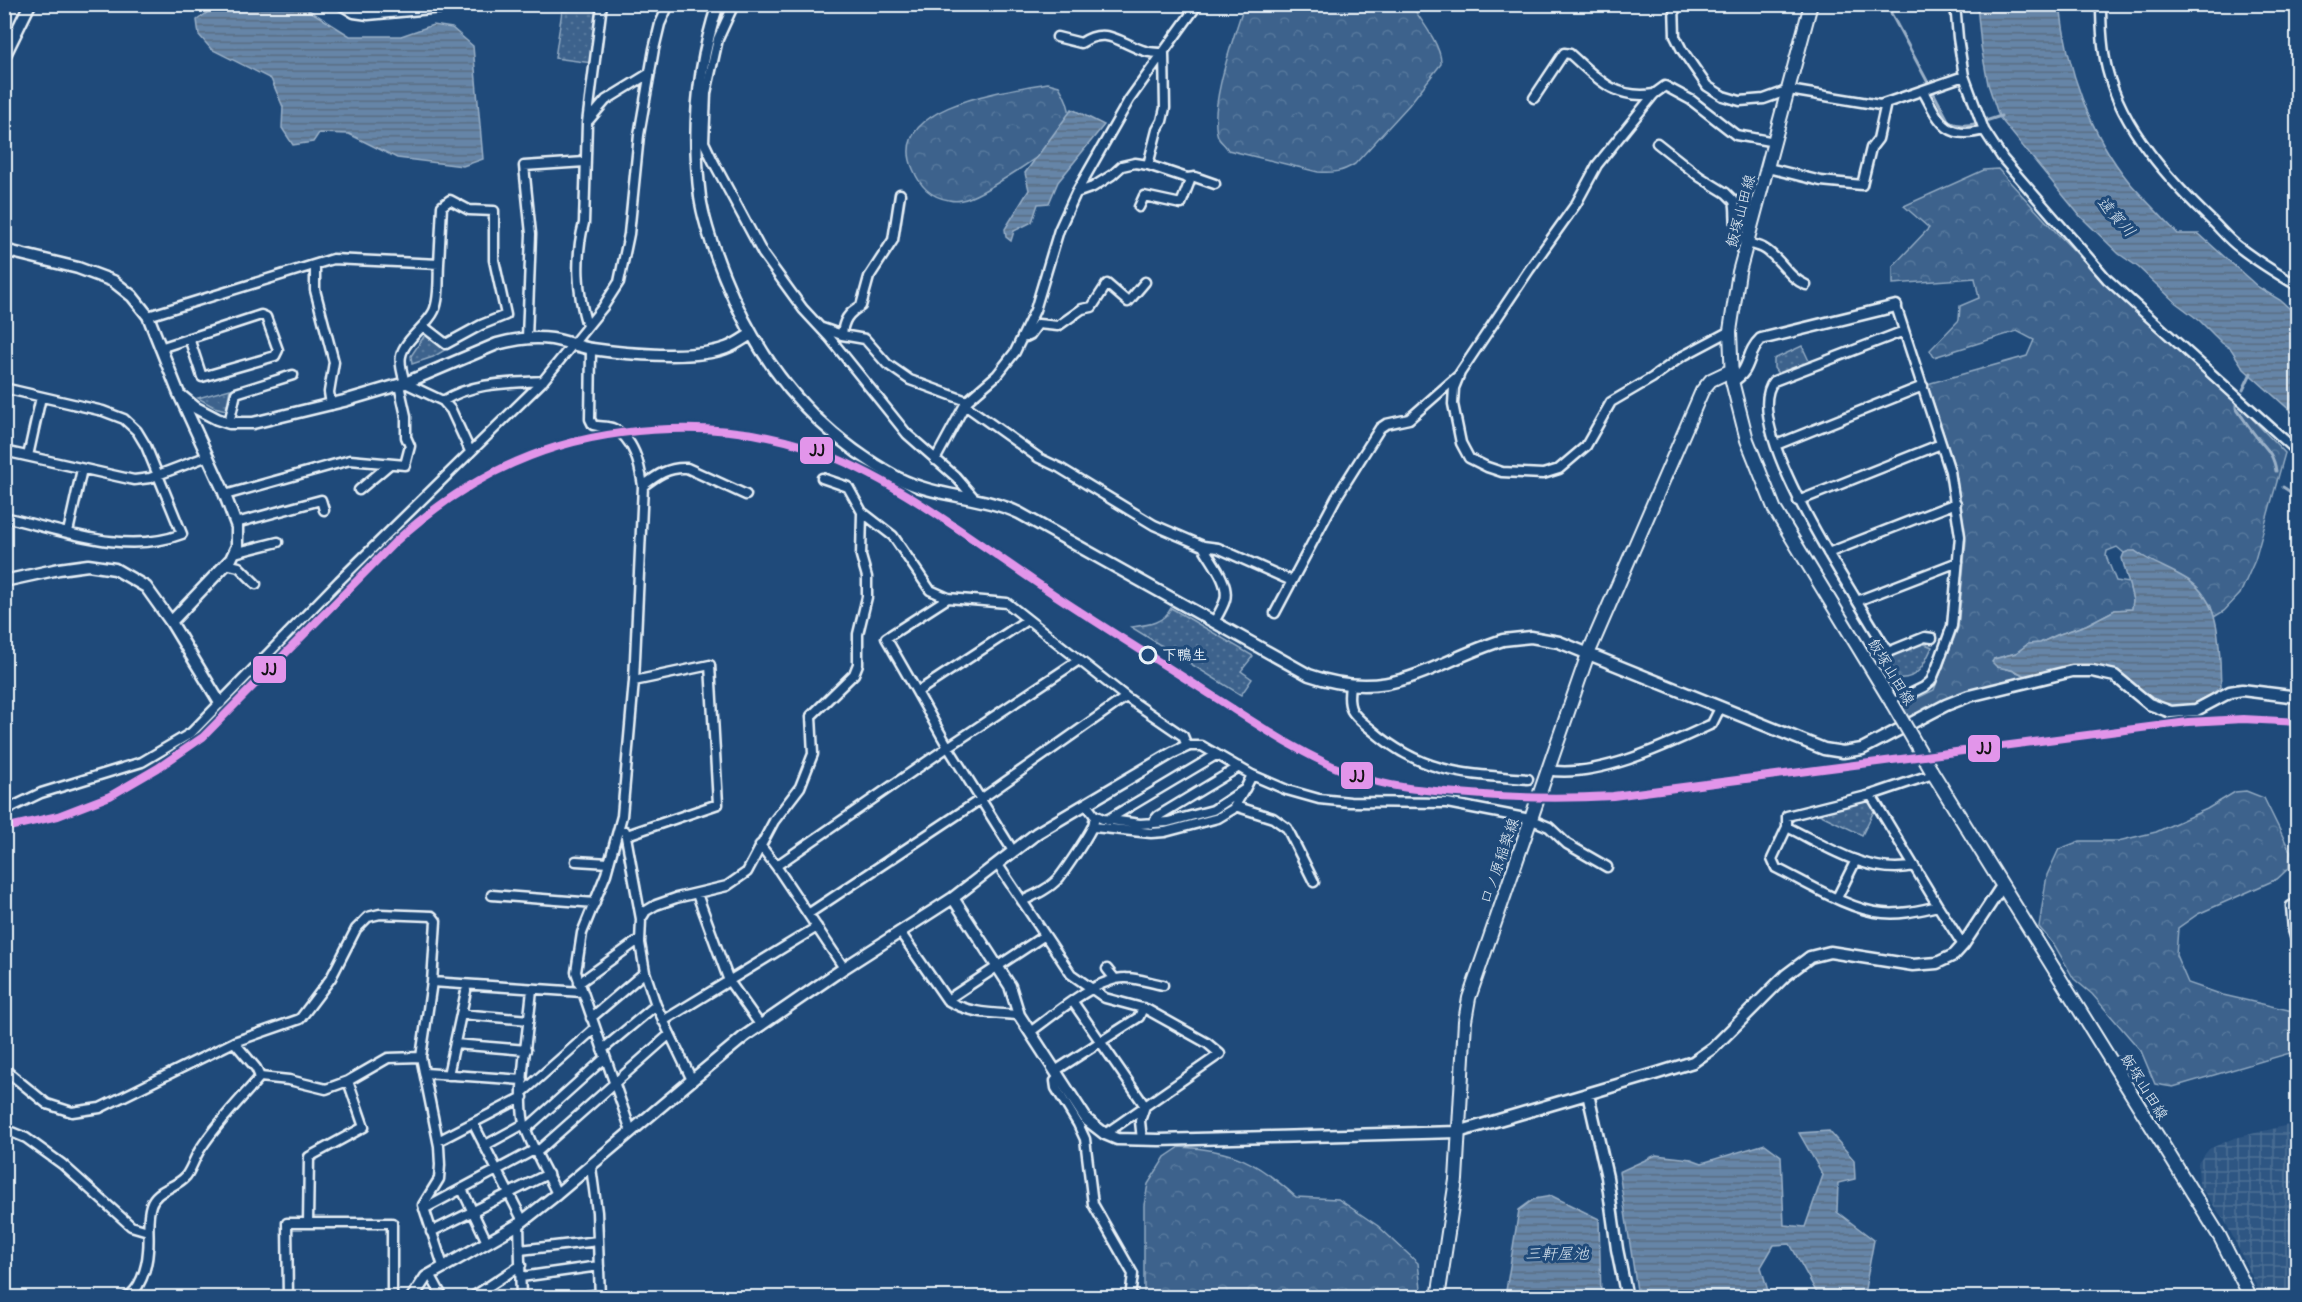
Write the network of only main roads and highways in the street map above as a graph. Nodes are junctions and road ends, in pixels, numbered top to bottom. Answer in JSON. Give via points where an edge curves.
{"nodes":[{"id":1,"x":1811,"y":4,"type":"edge"},
{"id":2,"x":1732,"y":375,"type":"junction"},
{"id":3,"x":1438,"y":1298,"type":"edge"},
{"id":4,"x":2251,"y":1298,"type":"edge"}],
"edges":[{"from":1,"to":2,"type":"main road","name":"飯塚山田線","via":[[1739,272],[1730,331]]},
{"from":2,"to":3,"type":"main road","name":"口ノ原稲築線","via":[[1711,380],[1702,391],[1588,652],[1468,998],[1456,1180]]},
{"from":2,"to":4,"type":"main road","name":"飯塚山田線","bridge":true,"via":[[1747,440],[1775,510],[2220,1237]]}]}
